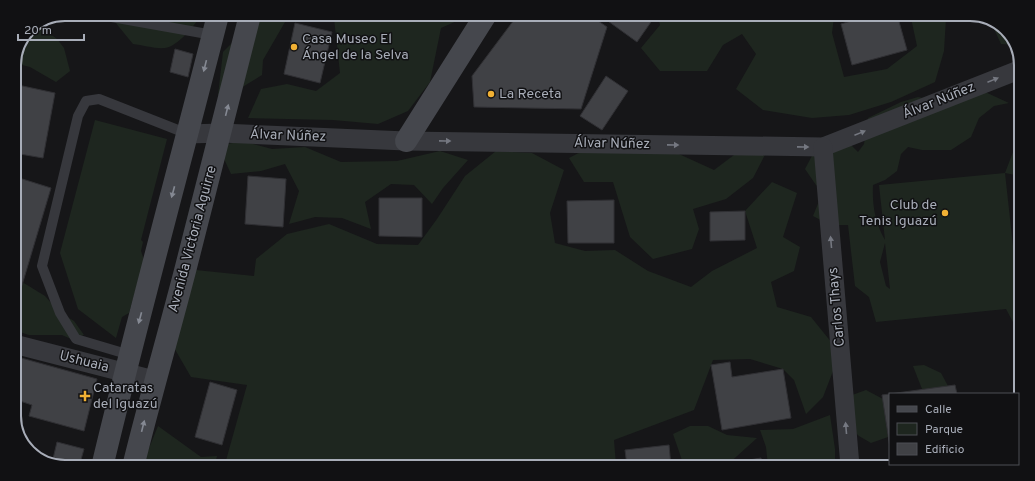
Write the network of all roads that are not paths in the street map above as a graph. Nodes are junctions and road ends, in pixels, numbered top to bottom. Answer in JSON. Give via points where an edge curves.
{"nodes":[{"id":1,"x":171,"y":21,"type":"edge"},
{"id":2,"x":249,"y":21,"type":"edge"},
{"id":3,"x":482,"y":21,"type":"edge"},
{"id":4,"x":215,"y":25,"type":"edge"},
{"id":5,"x":1014,"y":71,"type":"edge"},
{"id":6,"x":221,"y":133,"type":"junction"},
{"id":7,"x":188,"y":134,"type":"junction"},
{"id":8,"x":406,"y":140,"type":"junction"},
{"id":9,"x":824,"y":148,"type":"junction"},
{"id":10,"x":21,"y":345,"type":"edge"},
{"id":11,"x":127,"y":364,"type":"junction"},
{"id":12,"x":154,"y":380,"type":"junction"},
{"id":13,"x":104,"y":460,"type":"edge"},
{"id":14,"x":135,"y":460,"type":"edge"},
{"id":15,"x":850,"y":460,"type":"edge"}],
"edges":[{"from":1,"to":4,"type":"lane"},
{"from":6,"to":2,"type":"main road","name":"Avenida Victoria Aguirre","one_way":true},
{"from":3,"to":8,"type":"main road"},
{"from":4,"to":7,"type":"main road","one_way":true},
{"from":9,"to":5,"type":"street","name":"Álvar Núñez","one_way":true},
{"from":6,"to":7,"type":"street","name":"Álvar Núñez"},
{"from":6,"to":8,"type":"street","name":"Álvar Núñez"},
{"from":6,"to":12,"type":"main road","name":"Avenida Victoria Aguirre"},
{"from":7,"to":11,"type":"main road","one_way":true},
{"from":7,"to":11,"type":"lane","via":[[99,98],[86,101],[78,116],[42,266],[60,313],[76,339]]},
{"from":8,"to":9,"type":"street","name":"Álvar Núñez","one_way":true},
{"from":15,"to":9,"type":"street","name":"Carlos Thays","one_way":true},
{"from":10,"to":11,"type":"street","name":"Ushuaia"},
{"from":11,"to":12,"type":"street","name":"Ushuaia"},
{"from":11,"to":13,"type":"main road"},
{"from":14,"to":12,"type":"main road","name":"Avenida Victoria Aguirre","one_way":true}]}
